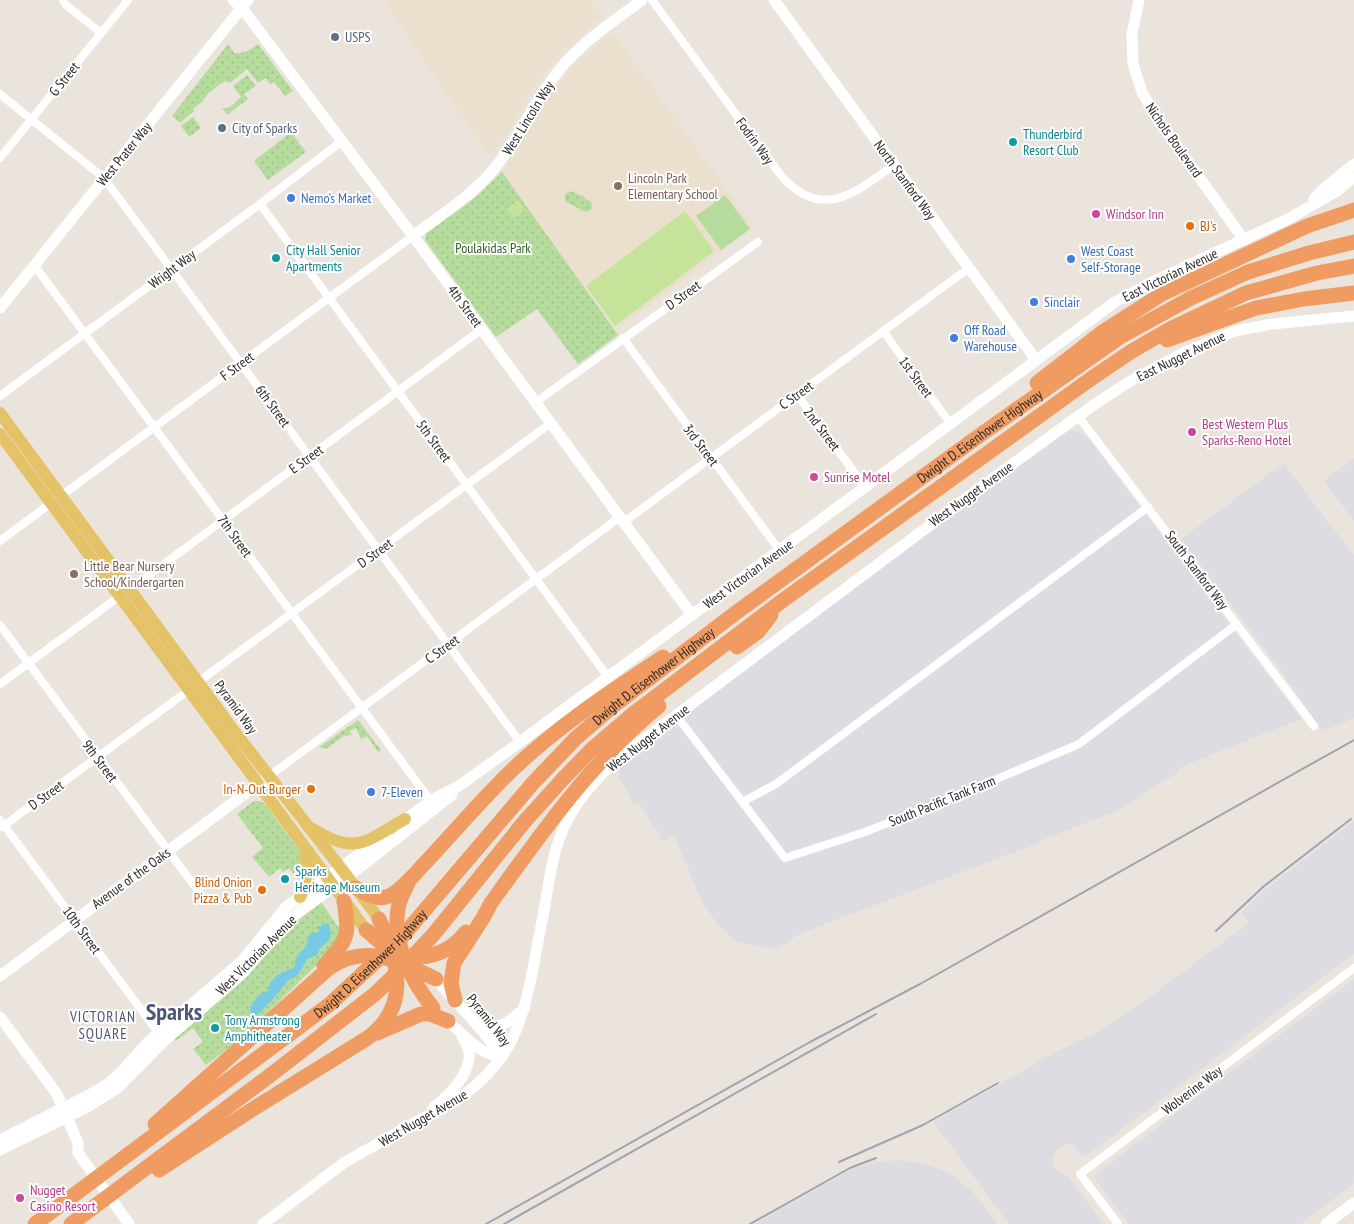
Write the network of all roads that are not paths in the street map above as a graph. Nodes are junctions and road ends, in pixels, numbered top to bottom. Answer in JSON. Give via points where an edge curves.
{"nodes":[{"id":1,"x":63,"y":0,"type":"edge"},
{"id":2,"x":128,"y":0,"type":"edge"},
{"id":3,"x":232,"y":0,"type":"edge"},
{"id":4,"x":642,"y":0,"type":"edge"},
{"id":5,"x":652,"y":0,"type":"edge"},
{"id":6,"x":774,"y":0,"type":"edge"},
{"id":7,"x":1139,"y":0,"type":"edge"},
{"id":8,"x":245,"y":4,"type":"edge"},
{"id":9,"x":101,"y":33,"type":"junction"},
{"id":10,"x":0,"y":94,"type":"edge"},
{"id":11,"x":31,"y":119,"type":"junction"},
{"id":12,"x":342,"y":141,"type":"junction"},
{"id":13,"x":0,"y":158,"type":"edge"},
{"id":14,"x":1354,"y":164,"type":"edge"},
{"id":15,"x":894,"y":165,"type":"junction"},
{"id":16,"x":1354,"y":177,"type":"edge"},
{"id":17,"x":104,"y":178,"type":"junction"},
{"id":18,"x":260,"y":204,"type":"junction"},
{"id":19,"x":1311,"y":204,"type":"junction"},
{"id":20,"x":1354,"y":210,"type":"edge"},
{"id":21,"x":413,"y":236,"type":"junction"},
{"id":22,"x":1244,"y":240,"type":"junction"},
{"id":23,"x":758,"y":242,"type":"dead end"},
{"id":24,"x":1354,"y":242,"type":"edge"},
{"id":25,"x":34,"y":265,"type":"junction"},
{"id":26,"x":1354,"y":266,"type":"edge"},
{"id":27,"x":969,"y":268,"type":"junction"},
{"id":28,"x":172,"y":269,"type":"junction"},
{"id":29,"x":1354,"y":293,"type":"edge"},
{"id":30,"x":329,"y":298,"type":"junction"},
{"id":31,"x":0,"y":308,"type":"edge"},
{"id":32,"x":1354,"y":316,"type":"edge"},
{"id":33,"x":482,"y":329,"type":"junction"},
{"id":34,"x":882,"y":331,"type":"junction"},
{"id":35,"x":85,"y":333,"type":"junction"},
{"id":36,"x":623,"y":338,"type":"junction"},
{"id":37,"x":1132,"y":351,"type":"junction"},
{"id":38,"x":1036,"y":360,"type":"junction"},
{"id":39,"x":241,"y":363,"type":"junction"},
{"id":40,"x":398,"y":392,"type":"junction"},
{"id":41,"x":797,"y":395,"type":"junction"},
{"id":42,"x":0,"y":396,"type":"edge"},
{"id":43,"x":536,"y":402,"type":"junction"},
{"id":44,"x":0,"y":413,"type":"edge"},
{"id":45,"x":1078,"y":416,"type":"junction"},
{"id":46,"x":551,"y":423,"type":"junction"},
{"id":47,"x":950,"y":423,"type":"junction"},
{"id":48,"x":154,"y":427,"type":"junction"},
{"id":49,"x":0,"y":434,"type":"edge"},
{"id":50,"x":310,"y":456,"type":"junction"},
{"id":51,"x":711,"y":458,"type":"junction"},
{"id":52,"x":920,"y":478,"type":"junction"},
{"id":53,"x":467,"y":485,"type":"junction"},
{"id":54,"x":866,"y":488,"type":"junction"},
{"id":55,"x":56,"y":499,"type":"junction"},
{"id":56,"x":1148,"y":507,"type":"junction"},
{"id":57,"x":622,"y":519,"type":"junction"},
{"id":58,"x":224,"y":520,"type":"junction"},
{"id":59,"x":0,"y":540,"type":"edge"},
{"id":60,"x":379,"y":550,"type":"junction"},
{"id":61,"x":780,"y":551,"type":"junction"},
{"id":62,"x":536,"y":579,"type":"junction"},
{"id":63,"x":125,"y":593,"type":"junction"},
{"id":64,"x":782,"y":601,"type":"junction"},
{"id":65,"x":737,"y":612,"type":"junction"},
{"id":66,"x":292,"y":614,"type":"junction"},
{"id":67,"x":692,"y":615,"type":"junction"},
{"id":68,"x":1237,"y":624,"type":"junction"},
{"id":69,"x":0,"y":625,"type":"edge"},
{"id":70,"x":448,"y":644,"type":"junction"},
{"id":71,"x":29,"y":663,"type":"junction"},
{"id":72,"x":608,"y":677,"type":"junction"},
{"id":73,"x":0,"y":684,"type":"edge"},
{"id":74,"x":194,"y":686,"type":"junction"},
{"id":75,"x":362,"y":708,"type":"junction"},
{"id":76,"x":676,"y":715,"type":"junction"},
{"id":77,"x":1314,"y":726,"type":"dead end"},
{"id":78,"x":520,"y":742,"type":"junction"},
{"id":79,"x":97,"y":757,"type":"junction"},
{"id":80,"x":263,"y":780,"type":"junction"},
{"id":81,"x":742,"y":802,"type":"junction"},
{"id":82,"x":433,"y":805,"type":"junction"},
{"id":83,"x":405,"y":819,"type":"junction"},
{"id":84,"x":1,"y":825,"type":"edge"},
{"id":85,"x":306,"y":825,"type":"junction"},
{"id":86,"x":305,"y":848,"type":"junction"},
{"id":87,"x":168,"y":851,"type":"junction"},
{"id":88,"x":348,"y":877,"type":"junction"},
{"id":89,"x":412,"y":878,"type":"junction"},
{"id":90,"x":330,"y":882,"type":"junction"},
{"id":91,"x":202,"y":896,"type":"dead end"},
{"id":92,"x":300,"y":897,"type":"junction"},
{"id":93,"x":344,"y":901,"type":"junction"},
{"id":94,"x":491,"y":903,"type":"junction"},
{"id":95,"x":378,"y":919,"type":"joint"},
{"id":96,"x":75,"y":920,"type":"junction"},
{"id":97,"x":366,"y":930,"type":"joint"},
{"id":98,"x":399,"y":957,"type":"junction"},
{"id":99,"x":1354,"y":968,"type":"edge"},
{"id":100,"x":0,"y":976,"type":"edge"},
{"id":101,"x":436,"y":979,"type":"joint"},
{"id":102,"x":308,"y":987,"type":"junction"},
{"id":103,"x":455,"y":1000,"type":"junction"},
{"id":104,"x":433,"y":1008,"type":"joint"},
{"id":105,"x":525,"y":1008,"type":"junction"},
{"id":106,"x":0,"y":1017,"type":"edge"},
{"id":107,"x":448,"y":1021,"type":"junction"},
{"id":108,"x":480,"y":1028,"type":"junction"},
{"id":109,"x":374,"y":1034,"type":"junction"},
{"id":110,"x":461,"y":1034,"type":"junction"},
{"id":111,"x":161,"y":1037,"type":"junction"},
{"id":112,"x":502,"y":1058,"type":"junction"},
{"id":113,"x":65,"y":1112,"type":"junction"},
{"id":114,"x":412,"y":1125,"type":"junction"},
{"id":115,"x":0,"y":1140,"type":"edge"},
{"id":116,"x":0,"y":1150,"type":"edge"},
{"id":117,"x":106,"y":1171,"type":"junction"},
{"id":118,"x":124,"y":1185,"type":"junction"},
{"id":119,"x":1354,"y":1203,"type":"edge"},
{"id":120,"x":35,"y":1224,"type":"edge"},
{"id":121,"x":72,"y":1224,"type":"edge"},
{"id":122,"x":129,"y":1224,"type":"edge"},
{"id":123,"x":263,"y":1224,"type":"edge"},
{"id":124,"x":1118,"y":1224,"type":"edge"},
{"id":125,"x":1326,"y":1224,"type":"edge"}],
"edges":[{"from":1,"to":9,"type":"street"},
{"from":2,"to":9,"type":"street","name":"G Street"},
{"from":3,"to":8,"type":"street","name":"4th Street"},
{"from":4,"to":21,"type":"street","name":"West Lincoln Way","via":[[594,36],[564,64],[510,149],[485,178]]},
{"from":5,"to":15,"type":"street","name":"Fodrin Way","via":[[791,187],[803,195],[831,200],[857,191]]},
{"from":6,"to":15,"type":"street","name":"North Stanford Way"},
{"from":7,"to":22,"type":"street","name":"Nichols Boulevard","via":[[1132,34],[1133,64],[1142,92]]},
{"from":8,"to":12,"type":"street","name":"4th Street"},
{"from":8,"to":17,"type":"street","name":"West Prater Way"},
{"from":9,"to":11,"type":"street","name":"G Street"},
{"from":10,"to":11,"type":"street","name":"6th Street"},
{"from":11,"to":13,"type":"street","name":"G Street"},
{"from":11,"to":17,"type":"street","name":"6th Street"},
{"from":12,"to":18,"type":"street","name":"Wright Way"},
{"from":12,"to":21,"type":"street","name":"4th Street"},
{"from":14,"to":19,"type":"street","name":"East Victorian Avenue","via":[[1321,191]]},
{"from":15,"to":27,"type":"street","name":"North Stanford Way"},
{"from":16,"to":19,"type":"street","name":"East Victorian Avenue","via":[[1337,191]]},
{"from":17,"to":25,"type":"street","name":"West Prater Way"},
{"from":17,"to":28,"type":"street","name":"6th Street"},
{"from":18,"to":28,"type":"street","name":"Wright Way"},
{"from":18,"to":30,"type":"street","name":"5th Street"},
{"from":19,"to":22,"type":"street","name":"East Victorian Avenue"},
{"from":20,"to":52,"type":"highway","via":[[1307,226],[1146,303],[1104,331],[950,449]]},
{"from":21,"to":30,"type":"street","name":"F Street"},
{"from":21,"to":33,"type":"street","name":"4th Street"},
{"from":22,"to":38,"type":"street","name":"East Victorian Avenue","via":[[1125,296]]},
{"from":23,"to":36,"type":"street","name":"D Street"},
{"from":24,"to":52,"type":"highway","name":"Dwight D. Eisenhower Highway","via":[[1248,272],[1158,315],[1088,358]]},
{"from":25,"to":31,"type":"street","name":"West Prater Way"},
{"from":25,"to":35,"type":"street","name":"7th Street"},
{"from":26,"to":37,"type":"highway","name":"Dwight D. Eisenhower Highway","via":[[1246,293]]},
{"from":27,"to":34,"type":"street","name":"C Street"},
{"from":27,"to":38,"type":"street","name":"North Stanford Way"},
{"from":28,"to":35,"type":"street","name":"Wright Way"},
{"from":28,"to":39,"type":"street","name":"6th Street"},
{"from":29,"to":37,"type":"highway","via":[[1256,308]]},
{"from":30,"to":39,"type":"street","name":"F Street"},
{"from":30,"to":40,"type":"street","name":"5th Street"},
{"from":32,"to":45,"type":"street","name":"East Nugget Avenue","via":[[1260,325],[1223,335],[1148,371]]},
{"from":33,"to":40,"type":"street","name":"E Street"},
{"from":33,"to":43,"type":"street","name":"4th Street"},
{"from":34,"to":41,"type":"street","name":"C Street"},
{"from":34,"to":47,"type":"street","name":"1st Street"},
{"from":35,"to":42,"type":"street","name":"Wright Way"},
{"from":35,"to":48,"type":"street","name":"7th Street"},
{"from":36,"to":43,"type":"street","name":"D Street"},
{"from":36,"to":51,"type":"street","name":"3rd Street"},
{"from":37,"to":64,"type":"highway","name":"Dwight D. Eisenhower Highway"},
{"from":38,"to":47,"type":"street","name":"West Victorian Avenue"},
{"from":39,"to":48,"type":"street","name":"F Street"},
{"from":39,"to":50,"type":"street","name":"6th Street"},
{"from":40,"to":50,"type":"street","name":"E Street"},
{"from":40,"to":53,"type":"street","name":"5th Street"},
{"from":41,"to":51,"type":"street","name":"C Street"},
{"from":41,"to":54,"type":"street","name":"2nd Street"},
{"from":43,"to":46,"type":"street","name":"4th Street"},
{"from":44,"to":55,"type":"main road","name":"Pyramid Way"},
{"from":45,"to":56,"type":"street","name":"South Stanford Way"},
{"from":45,"to":76,"type":"street","name":"West Nugget Avenue"},
{"from":46,"to":53,"type":"street","name":"D Street"},
{"from":46,"to":57,"type":"street","name":"4th Street"},
{"from":47,"to":54,"type":"street","name":"West Victorian Avenue"},
{"from":48,"to":55,"type":"street","name":"F Street"},
{"from":48,"to":58,"type":"street","name":"7th Street"},
{"from":49,"to":55,"type":"main road","name":"Pyramid Way"},
{"from":50,"to":58,"type":"street","name":"E Street"},
{"from":50,"to":60,"type":"street","name":"6th Street"},
{"from":51,"to":57,"type":"street","name":"C Street"},
{"from":51,"to":61,"type":"street","name":"3rd Street"},
{"from":52,"to":65,"type":"highway","name":"Dwight D. Eisenhower Highway"},
{"from":53,"to":60,"type":"street","name":"D Street"},
{"from":53,"to":62,"type":"street","name":"5th Street"},
{"from":54,"to":61,"type":"street","name":"West Victorian Avenue"},
{"from":55,"to":59,"type":"street","name":"F Street"},
{"from":55,"to":63,"type":"main road","name":"Pyramid Way"},
{"from":56,"to":68,"type":"street","name":"South Stanford Way"},
{"from":56,"to":81,"type":"street","via":[[782,779]]},
{"from":57,"to":62,"type":"street","name":"C Street"},
{"from":57,"to":67,"type":"street","name":"4th Street"},
{"from":58,"to":63,"type":"street","name":"E Street"},
{"from":58,"to":66,"type":"street","name":"7th Street"},
{"from":60,"to":66,"type":"street","name":"D Street"},
{"from":60,"to":70,"type":"street","name":"6th Street"},
{"from":61,"to":67,"type":"street","name":"West Victorian Avenue"},
{"from":62,"to":70,"type":"street","name":"C Street"},
{"from":62,"to":72,"type":"street","name":"5th Street"},
{"from":63,"to":71,"type":"street","name":"E Street"},
{"from":63,"to":74,"type":"main road","name":"Pyramid Way"},
{"from":64,"to":94,"type":"highway","via":[[758,632],[663,703],[608,753],[560,807]]},
{"from":64,"to":118,"type":"highway","name":"Dwight D. Eisenhower Highway","via":[[633,714],[592,750],[525,821],[433,935],[374,994]]},
{"from":65,"to":89,"type":"highway","via":[[693,637],[555,732],[489,792]]},
{"from":65,"to":117,"type":"highway","name":"Dwight D. Eisenhower Highway","via":[[576,738],[522,796],[418,919],[360,978]]},
{"from":66,"to":74,"type":"street","name":"D Street"},
{"from":66,"to":75,"type":"street","name":"7th Street"},
{"from":67,"to":72,"type":"street","name":"West Victorian Avenue"},
{"from":68,"to":77,"type":"street","name":"South Stanford Way"},
{"from":68,"to":81,"type":"street","name":"South Pacific Tank Farm","via":[[1079,744],[865,832],[785,858]]},
{"from":69,"to":71,"type":"street","name":"9th Street"},
{"from":70,"to":75,"type":"street","name":"C Street"},
{"from":70,"to":78,"type":"street","name":"6th Street"},
{"from":71,"to":73,"type":"street","name":"E Street"},
{"from":71,"to":79,"type":"street","name":"9th Street"},
{"from":72,"to":78,"type":"street","name":"West Victorian Avenue"},
{"from":74,"to":79,"type":"street","name":"D Street"},
{"from":74,"to":80,"type":"main road","name":"Pyramid Way"},
{"from":75,"to":80,"type":"street","name":"C Street"},
{"from":75,"to":82,"type":"street","name":"7th Street"},
{"from":76,"to":81,"type":"street","name":"South Pacific Tank Farm"},
{"from":76,"to":105,"type":"street","name":"West Nugget Avenue","via":[[612,764],[586,792],[567,820],[553,860]]},
{"from":78,"to":82,"type":"street","name":"West Victorian Avenue","via":[[459,786],[449,798]]},
{"from":79,"to":84,"type":"street","name":"D Street"},
{"from":79,"to":87,"type":"street","name":"9th Street"},
{"from":80,"to":85,"type":"main road","name":"Pyramid Way"},
{"from":80,"to":86,"type":"main road","name":"Pyramid Way"},
{"from":80,"to":87,"type":"street","name":"Avenue of the Oaks"},
{"from":82,"to":83,"type":"street","name":"West Victorian Avenue"},
{"from":82,"to":88,"type":"street","name":"West Victorian Avenue"},
{"from":83,"to":85,"type":"main road","via":[[356,844],[333,841]]},
{"from":83,"to":88,"type":"street","name":"West Victorian Avenue","via":[[383,837]]},
{"from":84,"to":96,"type":"street","name":"10th Street"},
{"from":85,"to":88,"type":"main road","name":"Pyramid Way"},
{"from":86,"to":90,"type":"main road","name":"Pyramid Way"},
{"from":86,"to":92,"type":"main road","via":[[306,878]]},
{"from":87,"to":91,"type":"street","name":"9th Street"},
{"from":87,"to":96,"type":"street","name":"Avenue of the Oaks"},
{"from":88,"to":89,"type":"highway","via":[[369,896],[383,897]]},
{"from":88,"to":90,"type":"street","name":"West Victorian Avenue"},
{"from":88,"to":95,"type":"main road","name":"Pyramid Way"},
{"from":89,"to":98,"type":"highway","via":[[399,905]]},
{"from":90,"to":92,"type":"street","name":"West Victorian Avenue"},
{"from":90,"to":93,"type":"main road","name":"Pyramid Way"},
{"from":90,"to":111,"type":"street","name":"West Victorian Avenue","via":[[286,922],[243,973]]},
{"from":92,"to":111,"type":"street","name":"West Victorian Avenue","via":[[280,913],[258,944],[236,967]]},
{"from":93,"to":97,"type":"main road","name":"Pyramid Way"},
{"from":93,"to":102,"type":"highway","via":[[347,937]]},
{"from":94,"to":98,"type":"highway","via":[[453,945],[434,954]]},
{"from":94,"to":103,"type":"highway","via":[[454,963],[451,983]]},
{"from":95,"to":98,"type":"highway"},
{"from":96,"to":100,"type":"street","name":"Avenue of the Oaks"},
{"from":96,"to":111,"type":"street","name":"10th Street"},
{"from":97,"to":98,"type":"highway"},
{"from":98,"to":101,"type":"highway"},
{"from":98,"to":102,"type":"highway","via":[[369,955],[345,959]]},
{"from":98,"to":104,"type":"highway"},
{"from":98,"to":109,"type":"highway","via":[[394,1004],[387,1020]]},
{"from":99,"to":124,"type":"street","name":"Wolverine Way","via":[[1080,1174]]},
{"from":101,"to":103,"type":"street","name":"Pyramid Way"},
{"from":102,"to":117,"type":"highway"},
{"from":103,"to":108,"type":"street","name":"Pyramid Way"},
{"from":104,"to":107,"type":"street","name":"Pyramid Way"},
{"from":105,"to":108,"type":"street","via":[[499,1027]]},
{"from":105,"to":112,"type":"street","name":"West Nugget Avenue"},
{"from":106,"to":113,"type":"street","via":[[57,1094]]},
{"from":107,"to":109,"type":"highway","via":[[439,1016],[420,1014]]},
{"from":107,"to":110,"type":"street","name":"Pyramid Way"},
{"from":108,"to":112,"type":"street","name":"Pyramid Way"},
{"from":109,"to":118,"type":"highway","via":[[148,1177]]},
{"from":110,"to":112,"type":"street","name":"Pyramid Way","via":[[487,1054]]},
{"from":110,"to":114,"type":"street","via":[[469,1054],[463,1074],[444,1099]]},
{"from":111,"to":113,"type":"street","name":"West Victorian Avenue","via":[[109,1083]]},
{"from":112,"to":114,"type":"street","name":"West Nugget Avenue","via":[[479,1084]]},
{"from":113,"to":115,"type":"street","name":"West Victorian Avenue"},
{"from":113,"to":116,"type":"street","name":"West Victorian Avenue"},
{"from":113,"to":122,"type":"street","via":[[76,1136],[78,1154]]},
{"from":114,"to":123,"type":"street","name":"West Nugget Avenue","via":[[345,1162]]},
{"from":117,"to":120,"type":"highway","name":"Dwight D. Eisenhower Highway"},
{"from":118,"to":121,"type":"highway","name":"Dwight D. Eisenhower Highway"},
{"from":119,"to":125,"type":"street"}]}
